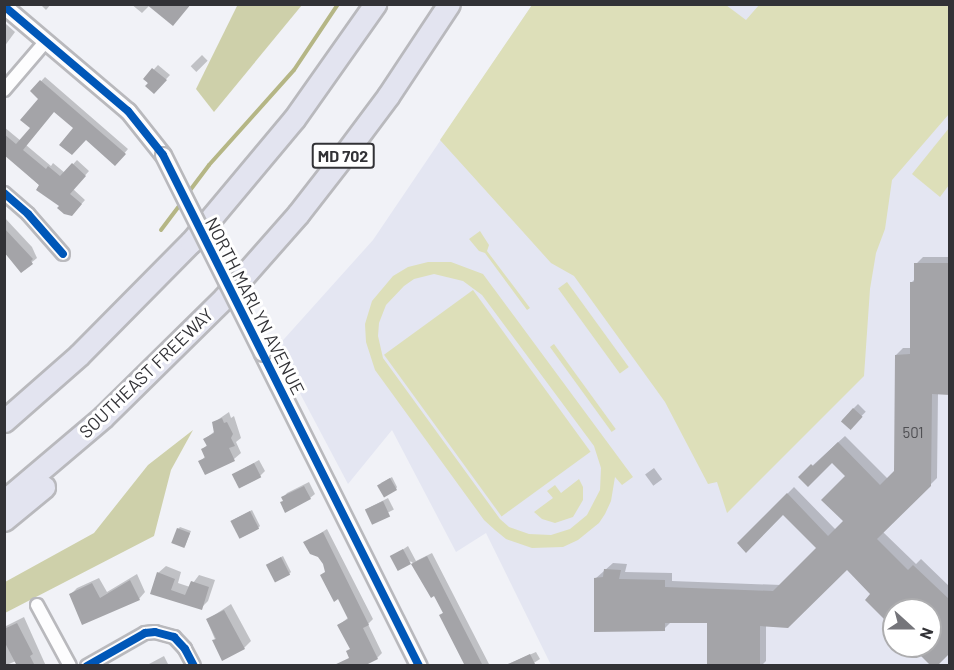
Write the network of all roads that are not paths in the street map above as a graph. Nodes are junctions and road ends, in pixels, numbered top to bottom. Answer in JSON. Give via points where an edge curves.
{"nodes":[{"id":1,"x":375,"y":4,"type":"edge"},
{"id":2,"x":449,"y":4,"type":"edge"},
{"id":3,"x":4,"y":6,"type":"edge"},
{"id":4,"x":46,"y":41,"type":"junction"},
{"id":5,"x":4,"y":90,"type":"edge"},
{"id":6,"x":4,"y":193,"type":"edge"},
{"id":7,"x":191,"y":242,"type":"junction"},
{"id":8,"x":63,"y":254,"type":"dead end"},
{"id":9,"x":224,"y":298,"type":"junction"},
{"id":10,"x":4,"y":405,"type":"edge"},
{"id":11,"x":4,"y":421,"type":"edge"},
{"id":12,"x":4,"y":501,"type":"edge"},
{"id":13,"x":4,"y":520,"type":"edge"},
{"id":14,"x":37,"y":605,"type":"dead end"},
{"id":15,"x":70,"y":666,"type":"edge"},
{"id":16,"x":87,"y":666,"type":"edge"},
{"id":17,"x":194,"y":666,"type":"edge"},
{"id":18,"x":419,"y":666,"type":"edge"}],
"edges":[{"from":1,"to":7,"type":"highway","via":[[294,119]]},
{"from":2,"to":9,"type":"highway","name":"SOUTHEAST FREEWAY","number":"MD 702","via":[[344,155]]},
{"from":3,"to":4,"type":"street","name":"NORTH MARLYN AVENUE"},
{"from":4,"to":5,"type":"street"},
{"from":4,"to":18,"type":"street","name":"NORTH MARLYN AVENUE","bridge":true,"via":[[128,111],[163,155]]},
{"from":6,"to":8,"type":"street"},
{"from":7,"to":10,"type":"highway","via":[[75,350]]},
{"from":7,"to":11,"type":"highway","via":[[79,355]]},
{"from":9,"to":12,"type":"highway","name":"SOUTHEAST FREEWAY","number":"MD 702","via":[[103,417]]},
{"from":9,"to":13,"type":"highway","via":[[111,424]]},
{"from":14,"to":15,"type":"street"},
{"from":16,"to":17,"type":"street","via":[[145,633],[155,632],[174,637]]}]}
